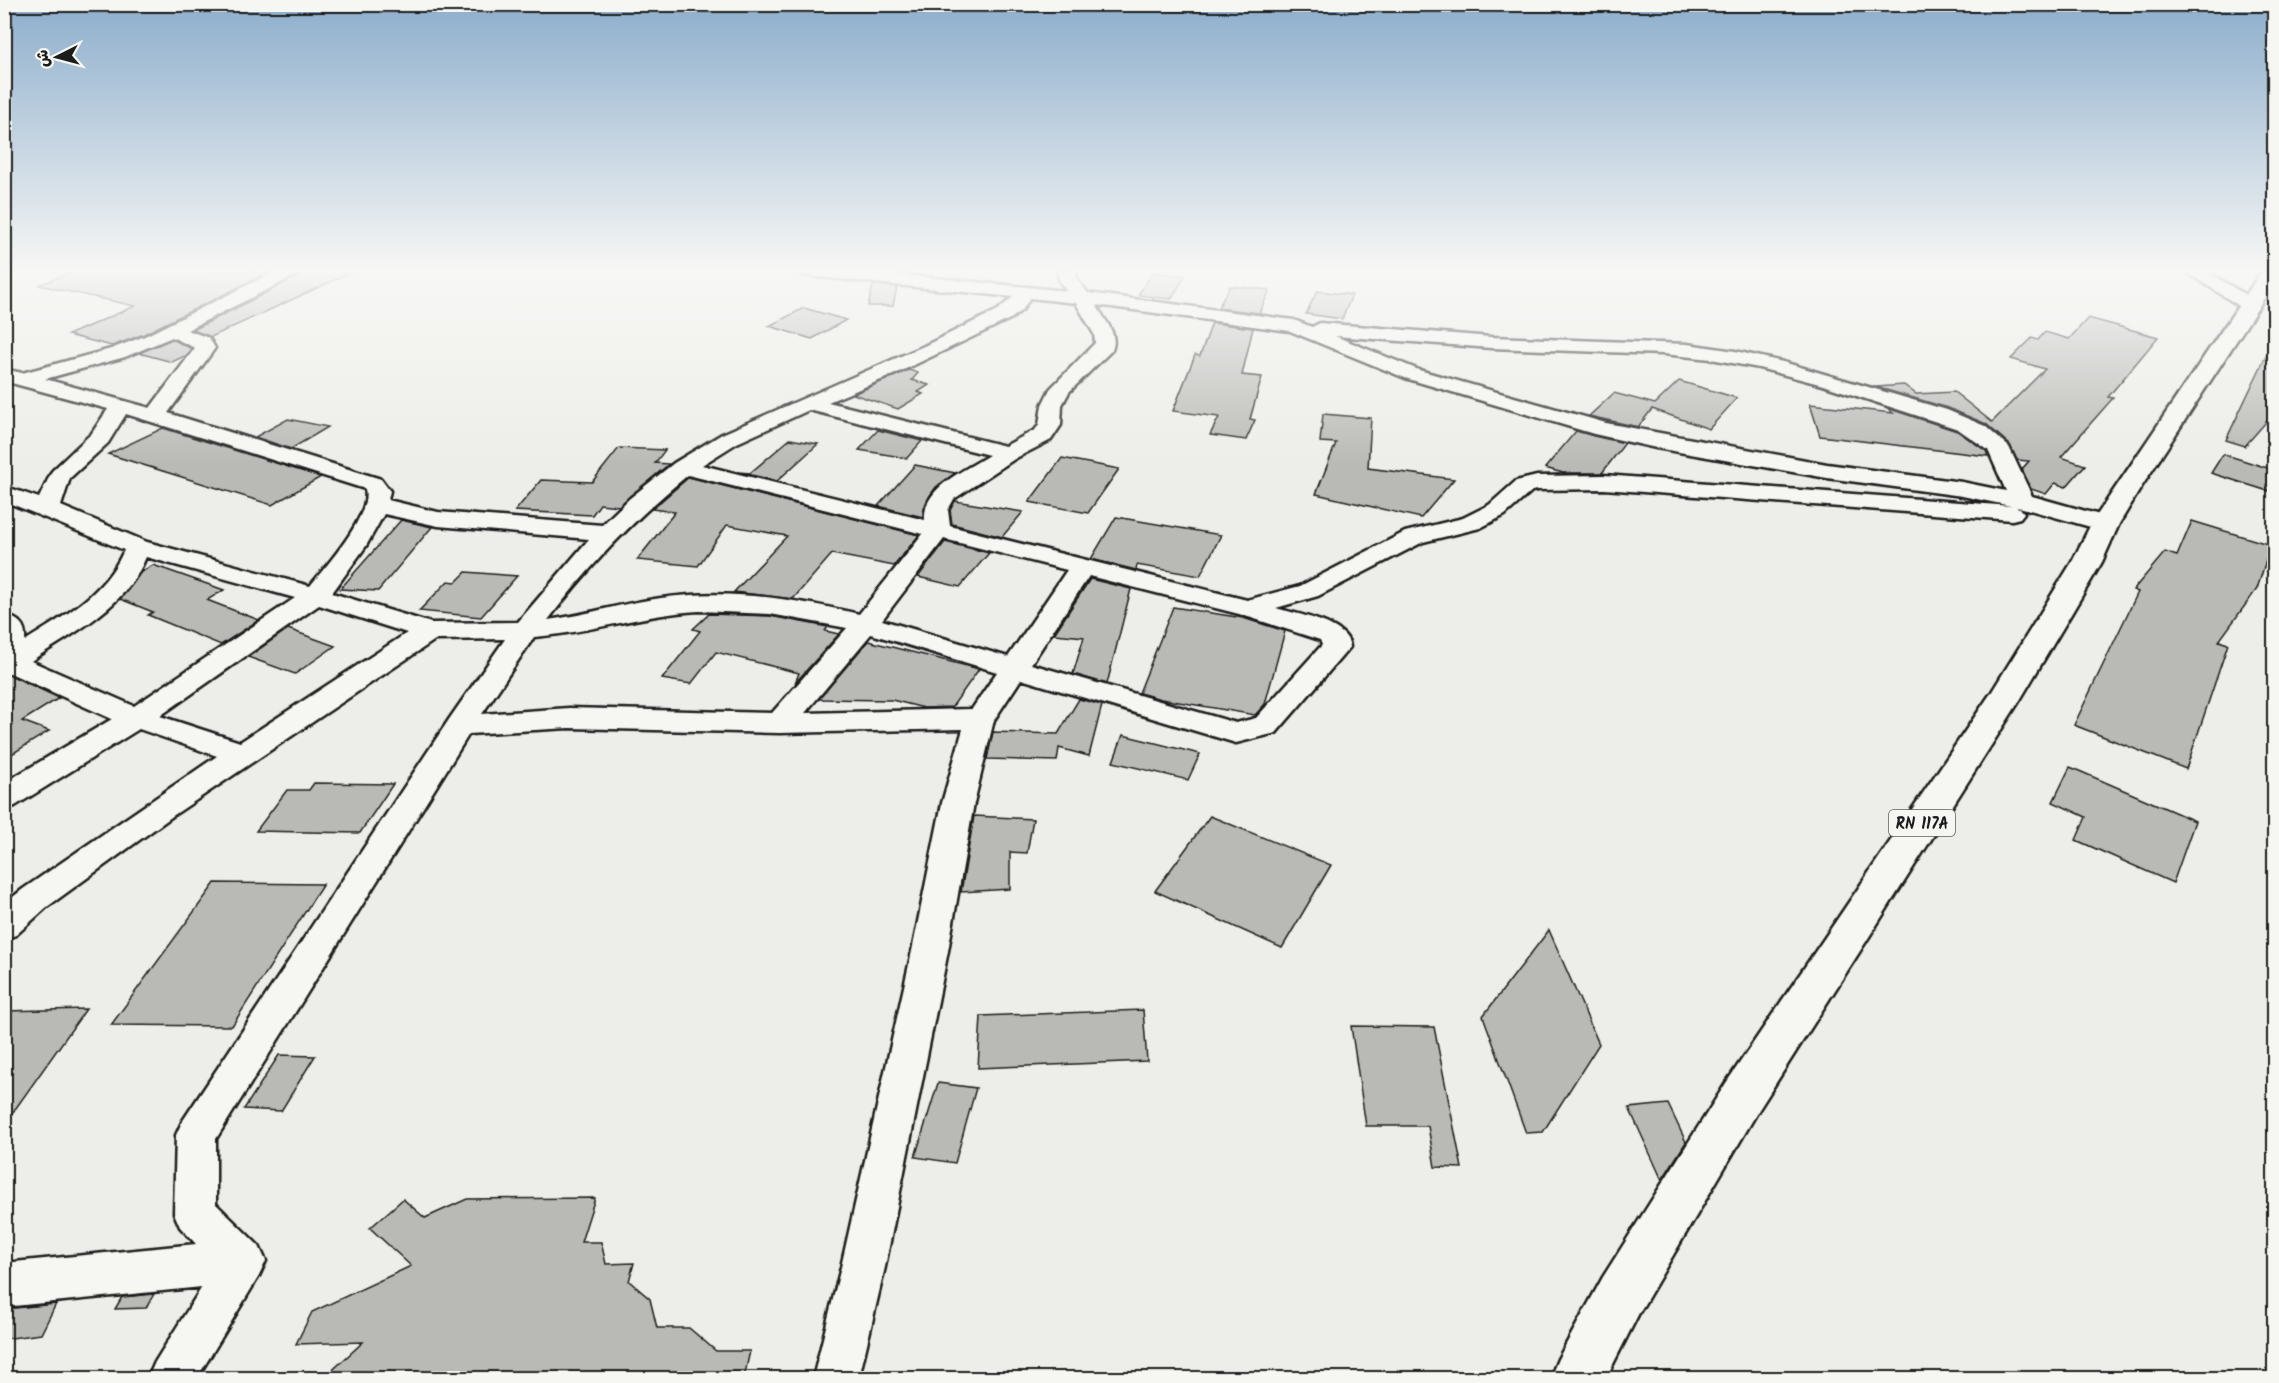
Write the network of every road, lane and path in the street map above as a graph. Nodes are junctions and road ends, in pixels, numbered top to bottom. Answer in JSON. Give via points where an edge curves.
{"nodes":[{"id":1,"x":161,"y":336,"type":"edge"},
{"id":2,"x":185,"y":336,"type":"edge"},
{"id":3,"x":960,"y":336,"type":"edge"},
{"id":4,"x":1104,"y":336,"type":"edge"},
{"id":5,"x":1317,"y":336,"type":"edge"},
{"id":6,"x":1412,"y":336,"type":"edge"},
{"id":7,"x":2227,"y":336,"type":"edge"},
{"id":8,"x":22,"y":380,"type":"edge"},
{"id":9,"x":4,"y":398,"type":"edge"},
{"id":10,"x":807,"y":402,"type":"junction"},
{"id":11,"x":121,"y":406,"type":"junction"},
{"id":12,"x":155,"y":416,"type":"junction"},
{"id":13,"x":1008,"y":453,"type":"junction"},
{"id":14,"x":684,"y":467,"type":"junction"},
{"id":15,"x":4,"y":493,"type":"edge"},
{"id":16,"x":2022,"y":501,"type":"junction"},
{"id":17,"x":377,"y":505,"type":"junction"},
{"id":18,"x":49,"y":509,"type":"junction"},
{"id":19,"x":2088,"y":520,"type":"junction"},
{"id":20,"x":938,"y":531,"type":"junction"},
{"id":21,"x":608,"y":533,"type":"junction"},
{"id":22,"x":138,"y":547,"type":"junction"},
{"id":23,"x":1083,"y":566,"type":"junction"},
{"id":24,"x":316,"y":596,"type":"junction"},
{"id":25,"x":1248,"y":608,"type":"junction"},
{"id":26,"x":4,"y":623,"type":"edge"},
{"id":27,"x":865,"y":624,"type":"junction"},
{"id":28,"x":527,"y":630,"type":"junction"},
{"id":29,"x":429,"y":631,"type":"junction"},
{"id":30,"x":7,"y":664,"type":"edge"},
{"id":31,"x":1017,"y":667,"type":"junction"},
{"id":32,"x":136,"y":718,"type":"junction"},
{"id":33,"x":980,"y":719,"type":"junction"},
{"id":34,"x":780,"y":723,"type":"junction"},
{"id":35,"x":460,"y":725,"type":"junction"},
{"id":36,"x":243,"y":754,"type":"junction"},
{"id":37,"x":4,"y":798,"type":"edge"},
{"id":38,"x":20,"y":897,"type":"edge"},
{"id":39,"x":4,"y":924,"type":"edge"},
{"id":40,"x":244,"y":1261,"type":"junction"},
{"id":41,"x":4,"y":1285,"type":"edge"},
{"id":42,"x":171,"y":1378,"type":"edge"},
{"id":43,"x":836,"y":1378,"type":"edge"},
{"id":44,"x":1577,"y":1378,"type":"edge"}],
"edges":[{"from":1,"to":8,"type":"street","via":[[117,353]]},
{"from":2,"to":12,"type":"street","via":[[202,342],[205,348]]},
{"from":3,"to":10,"type":"street","via":[[886,371]]},
{"from":4,"to":13,"type":"street","via":[[1102,350],[1060,389],[1052,405],[1050,426],[1043,435]]},
{"from":5,"to":16,"type":"street","via":[[1412,374],[1602,429],[1827,471]]},
{"from":6,"to":16,"type":"street","via":[[1690,351],[1748,360],[1874,394],[1977,431],[1998,447]]},
{"from":7,"to":19,"type":"main road","number":"RN 117A"},
{"from":8,"to":9,"type":"street"},
{"from":8,"to":11,"type":"street"},
{"from":10,"to":13,"type":"street"},
{"from":10,"to":14,"type":"street"},
{"from":11,"to":12,"type":"street"},
{"from":11,"to":18,"type":"street","via":[[101,437],[57,477]]},
{"from":12,"to":17,"type":"street","via":[[373,484],[378,491]]},
{"from":13,"to":20,"type":"street","via":[[944,495],[936,510]]},
{"from":14,"to":20,"type":"street"},
{"from":14,"to":21,"type":"street"},
{"from":15,"to":18,"type":"street"},
{"from":16,"to":19,"type":"street"},
{"from":17,"to":21,"type":"street","via":[[438,519]]},
{"from":17,"to":24,"type":"street"},
{"from":18,"to":22,"type":"street"},
{"from":19,"to":25,"type":"street","via":[[1604,482],[1537,483],[1524,486],[1497,510],[1471,523],[1408,540],[1309,591]]},
{"from":19,"to":44,"type":"main road","number":"RN 117A","via":[[2087,562],[2003,699],[1742,1097],[1621,1295]]},
{"from":20,"to":23,"type":"street"},
{"from":20,"to":27,"type":"street"},
{"from":21,"to":28,"type":"street"},
{"from":22,"to":24,"type":"street"},
{"from":22,"to":30,"type":"street","via":[[126,573],[111,591]]},
{"from":23,"to":25,"type":"street"},
{"from":23,"to":31,"type":"street"},
{"from":24,"to":29,"type":"street"},
{"from":24,"to":32,"type":"street"},
{"from":25,"to":31,"type":"street","via":[[1324,632],[1337,643],[1276,717],[1266,726],[1250,731],[1228,732]]},
{"from":26,"to":30,"type":"street","via":[[12,629]]},
{"from":27,"to":28,"type":"street","via":[[791,607],[712,602],[672,604]]},
{"from":27,"to":31,"type":"street"},
{"from":27,"to":34,"type":"street"},
{"from":28,"to":29,"type":"street"},
{"from":28,"to":35,"type":"street"},
{"from":29,"to":36,"type":"street"},
{"from":30,"to":32,"type":"street"},
{"from":31,"to":33,"type":"street"},
{"from":32,"to":36,"type":"street"},
{"from":32,"to":37,"type":"street"},
{"from":33,"to":34,"type":"street"},
{"from":33,"to":43,"type":"street","via":[[958,803],[863,1267]]},
{"from":34,"to":35,"type":"street","via":[[568,718]]},
{"from":35,"to":40,"type":"street","via":[[196,1135],[195,1213]]},
{"from":36,"to":38,"type":"street"},
{"from":38,"to":39,"type":"street"},
{"from":40,"to":41,"type":"street"},
{"from":40,"to":42,"type":"street"}]}
